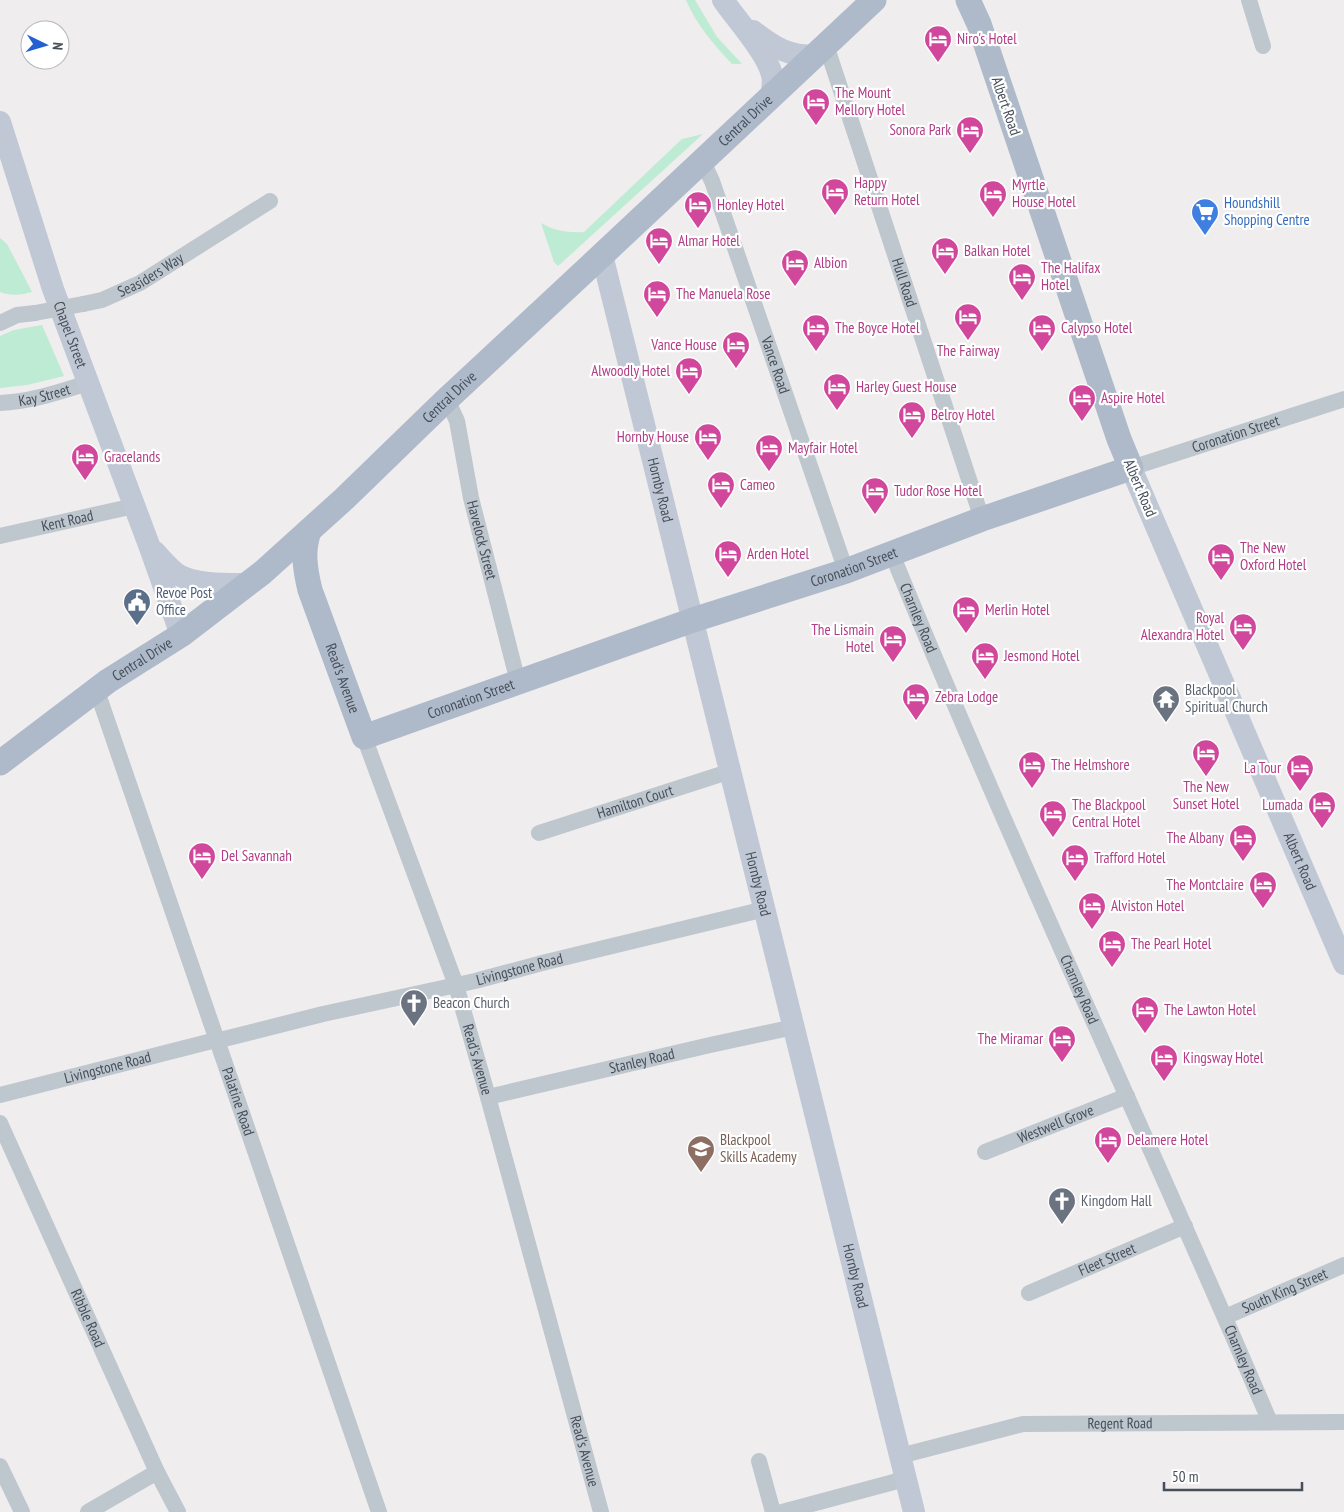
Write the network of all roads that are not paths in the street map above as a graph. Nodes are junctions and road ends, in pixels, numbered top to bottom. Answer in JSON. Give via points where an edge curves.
{"nodes":[{"id":1,"x":723,"y":0,"type":"edge"},
{"id":2,"x":874,"y":0,"type":"edge"},
{"id":3,"x":968,"y":0,"type":"edge"},
{"id":4,"x":1249,"y":0,"type":"edge"},
{"id":5,"x":739,"y":20,"type":"junction"},
{"id":6,"x":1263,"y":46,"type":"dead end"},
{"id":7,"x":820,"y":51,"type":"junction"},
{"id":8,"x":771,"y":98,"type":"junction"},
{"id":9,"x":2,"y":132,"type":"edge"},
{"id":10,"x":702,"y":160,"type":"junction"},
{"id":11,"x":270,"y":201,"type":"dead end"},
{"id":12,"x":602,"y":255,"type":"junction"},
{"id":13,"x":0,"y":310,"type":"edge"},
{"id":14,"x":17,"y":315,"type":"junction"},
{"id":15,"x":0,"y":323,"type":"edge"},
{"id":16,"x":88,"y":383,"type":"junction"},
{"id":17,"x":1344,"y":399,"type":"edge"},
{"id":18,"x":444,"y":402,"type":"junction"},
{"id":19,"x":0,"y":403,"type":"edge"},
{"id":20,"x":1131,"y":468,"type":"junction"},
{"id":21,"x":134,"y":506,"type":"junction"},
{"id":22,"x":982,"y":519,"type":"junction"},
{"id":23,"x":310,"y":531,"type":"junction"},
{"id":24,"x":0,"y":536,"type":"edge"},
{"id":25,"x":149,"y":545,"type":"junction"},
{"id":26,"x":892,"y":554,"type":"junction"},
{"id":27,"x":846,"y":571,"type":"junction"},
{"id":28,"x":255,"y":579,"type":"junction"},
{"id":29,"x":310,"y":590,"type":"junction"},
{"id":30,"x":693,"y":620,"type":"junction"},
{"id":31,"x":181,"y":635,"type":"junction"},
{"id":32,"x":518,"y":682,"type":"junction"},
{"id":33,"x":97,"y":691,"type":"junction"},
{"id":34,"x":364,"y":737,"type":"junction"},
{"id":35,"x":0,"y":763,"type":"edge"},
{"id":36,"x":731,"y":771,"type":"junction"},
{"id":37,"x":539,"y":833,"type":"dead end"},
{"id":38,"x":765,"y":909,"type":"junction"},
{"id":39,"x":1342,"y":952,"type":"edge"},
{"id":40,"x":456,"y":985,"type":"junction"},
{"id":41,"x":794,"y":1027,"type":"junction"},
{"id":42,"x":216,"y":1041,"type":"junction"},
{"id":43,"x":0,"y":1095,"type":"edge"},
{"id":44,"x":1127,"y":1096,"type":"junction"},
{"id":45,"x":488,"y":1097,"type":"junction"},
{"id":46,"x":0,"y":1123,"type":"edge"},
{"id":47,"x":985,"y":1152,"type":"dead end"},
{"id":48,"x":1185,"y":1226,"type":"junction"},
{"id":49,"x":1344,"y":1265,"type":"edge"},
{"id":50,"x":1030,"y":1293,"type":"dead end"},
{"id":51,"x":1225,"y":1316,"type":"junction"},
{"id":52,"x":1270,"y":1422,"type":"junction"},
{"id":53,"x":1344,"y":1422,"type":"edge"},
{"id":54,"x":900,"y":1456,"type":"junction"},
{"id":55,"x":759,"y":1461,"type":"dead end"},
{"id":56,"x":0,"y":1466,"type":"edge"},
{"id":57,"x":157,"y":1472,"type":"junction"},
{"id":58,"x":906,"y":1479,"type":"junction"},
{"id":59,"x":22,"y":1512,"type":"edge"},
{"id":60,"x":88,"y":1512,"type":"edge"},
{"id":61,"x":178,"y":1512,"type":"edge"},
{"id":62,"x":379,"y":1512,"type":"edge"},
{"id":63,"x":601,"y":1512,"type":"edge"},
{"id":64,"x":773,"y":1512,"type":"edge"},
{"id":65,"x":782,"y":1512,"type":"edge"},
{"id":66,"x":914,"y":1512,"type":"edge"}],
"edges":[{"from":1,"to":5,"type":"street"},
{"from":2,"to":7,"type":"main road","name":"Central Drive"},
{"from":3,"to":20,"type":"main road","name":"Albert Road"},
{"from":4,"to":6,"type":"street"},
{"from":5,"to":7,"type":"street","via":[[783,51],[795,55]]},
{"from":5,"to":8,"type":"street","via":[[769,66],[773,80]]},
{"from":7,"to":8,"type":"main road","name":"Central Drive"},
{"from":7,"to":22,"type":"street","name":"Hull Road"},
{"from":8,"to":10,"type":"main road","name":"Central Drive"},
{"from":9,"to":16,"type":"street","name":"Chapel Street","via":[[53,289]]},
{"from":10,"to":12,"type":"main road","name":"Central Drive"},
{"from":10,"to":27,"type":"street","name":"Vance Road"},
{"from":11,"to":14,"type":"street","name":"Seasiders Way","bridge":true,"via":[[140,283],[102,300]]},
{"from":12,"to":18,"type":"main road","name":"Central Drive"},
{"from":12,"to":30,"type":"street","name":"Hornby Road"},
{"from":13,"to":14,"type":"street","name":"Seasiders Way"},
{"from":14,"to":15,"type":"street","name":"Seasiders Way"},
{"from":16,"to":19,"type":"street","name":"Kay Street","via":[[51,394]]},
{"from":16,"to":21,"type":"street","name":"Chapel Street"},
{"from":17,"to":20,"type":"street","name":"Coronation Street"},
{"from":18,"to":23,"type":"main road","name":"Central Drive"},
{"from":18,"to":32,"type":"street","name":"Havelock Street","via":[[457,421],[471,498]]},
{"from":20,"to":22,"type":"main road","name":"Coronation Street"},
{"from":20,"to":39,"type":"street","name":"Albert Road"},
{"from":21,"to":24,"type":"street","name":"Kent Road"},
{"from":21,"to":25,"type":"street","name":"Chapel Street"},
{"from":22,"to":26,"type":"main road","name":"Coronation Street"},
{"from":23,"to":28,"type":"main road","name":"Central Drive"},
{"from":23,"to":29,"type":"main road","name":"Read's Avenue","via":[[304,549]]},
{"from":25,"to":28,"type":"street","name":"Chapel Street","via":[[179,576],[221,584]]},
{"from":25,"to":31,"type":"street","name":"Chapel Street"},
{"from":26,"to":27,"type":"main road","name":"Coronation Street"},
{"from":26,"to":44,"type":"street","name":"Charnley Road"},
{"from":27,"to":30,"type":"main road","name":"Coronation Street"},
{"from":28,"to":29,"type":"main road","via":[[293,580]]},
{"from":28,"to":31,"type":"main road","name":"Central Drive"},
{"from":29,"to":34,"type":"main road","name":"Read's Avenue"},
{"from":30,"to":32,"type":"main road","name":"Coronation Street"},
{"from":30,"to":36,"type":"street","name":"Hornby Road"},
{"from":31,"to":33,"type":"main road","name":"Central Drive"},
{"from":32,"to":34,"type":"main road","name":"Coronation Street"},
{"from":33,"to":35,"type":"main road","name":"Central Drive"},
{"from":33,"to":42,"type":"street","name":"Palatine Road"},
{"from":34,"to":40,"type":"street","name":"Read's Avenue"},
{"from":36,"to":37,"type":"street","name":"Hamilton Court"},
{"from":36,"to":38,"type":"street","name":"Hornby Road"},
{"from":38,"to":40,"type":"street","name":"Livingstone Road"},
{"from":38,"to":41,"type":"street","name":"Hornby Road"},
{"from":40,"to":42,"type":"street","name":"Livingstone Road"},
{"from":40,"to":45,"type":"street","name":"Read's Avenue"},
{"from":41,"to":45,"type":"street","name":"Stanley Road"},
{"from":41,"to":54,"type":"street","name":"Hornby Road"},
{"from":42,"to":43,"type":"street","name":"Livingstone Road"},
{"from":42,"to":62,"type":"street","name":"Palatine Road"},
{"from":44,"to":47,"type":"street","name":"Westwell Grove"},
{"from":44,"to":48,"type":"street","name":"Charnley Road"},
{"from":45,"to":63,"type":"street","name":"Read's Avenue"},
{"from":46,"to":57,"type":"street","name":"Ribble Road"},
{"from":48,"to":50,"type":"street","name":"Fleet Street"},
{"from":48,"to":51,"type":"street","name":"Charnley Road"},
{"from":49,"to":51,"type":"street","name":"South King Street"},
{"from":51,"to":52,"type":"street","name":"Charnley Road"},
{"from":52,"to":53,"type":"street","name":"Regent Road"},
{"from":52,"to":54,"type":"street","name":"Regent Road","via":[[1023,1424]]},
{"from":54,"to":58,"type":"street","name":"Hornby Road"},
{"from":55,"to":64,"type":"street"},
{"from":56,"to":59,"type":"street"},
{"from":57,"to":60,"type":"street"},
{"from":57,"to":61,"type":"street","name":"Ribble Road"},
{"from":58,"to":65,"type":"street"},
{"from":58,"to":66,"type":"street","name":"Hornby Road"}]}
